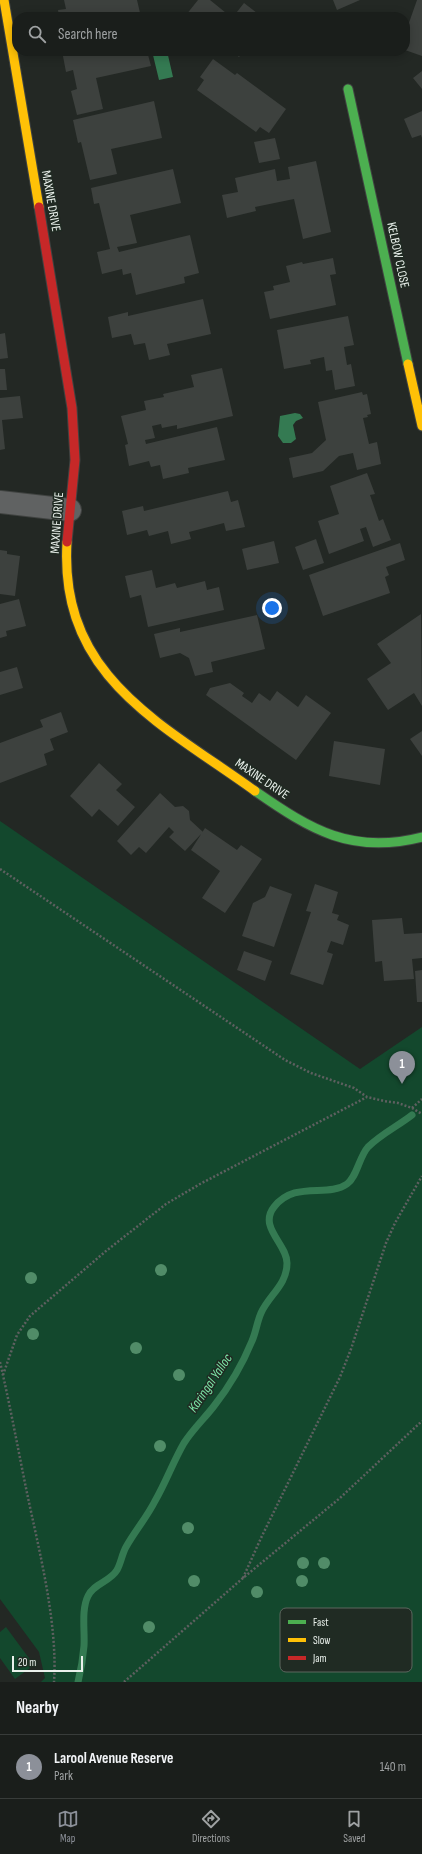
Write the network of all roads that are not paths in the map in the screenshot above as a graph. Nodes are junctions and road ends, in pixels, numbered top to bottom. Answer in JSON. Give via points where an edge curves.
{"nodes":[{"id":1,"x":4,"y":0,"type":"edge"},
{"id":2,"x":12,"y":48,"type":"edge"},
{"id":3,"x":13,"y":56,"type":"edge"},
{"id":4,"x":348,"y":89,"type":"dead end"},
{"id":5,"x":422,"y":426,"type":"edge"},
{"id":6,"x":0,"y":502,"type":"edge"},
{"id":7,"x":70,"y":510,"type":"junction"},
{"id":8,"x":422,"y":837,"type":"edge"}],
"edges":[{"from":1,"to":2,"type":"street","name":"MAXINE DRIVE"},
{"from":3,"to":7,"type":"street","name":"MAXINE DRIVE","via":[[72,408],[75,460]]},
{"from":4,"to":5,"type":"street","name":"KELBOW CLOSE"},
{"from":6,"to":7,"type":"street"},
{"from":7,"to":8,"type":"street","name":"MAXINE DRIVE","via":[[67,556],[68,585],[73,611],[97,662],[117,687],[139,708],[168,732],[309,826],[362,843]]}]}
